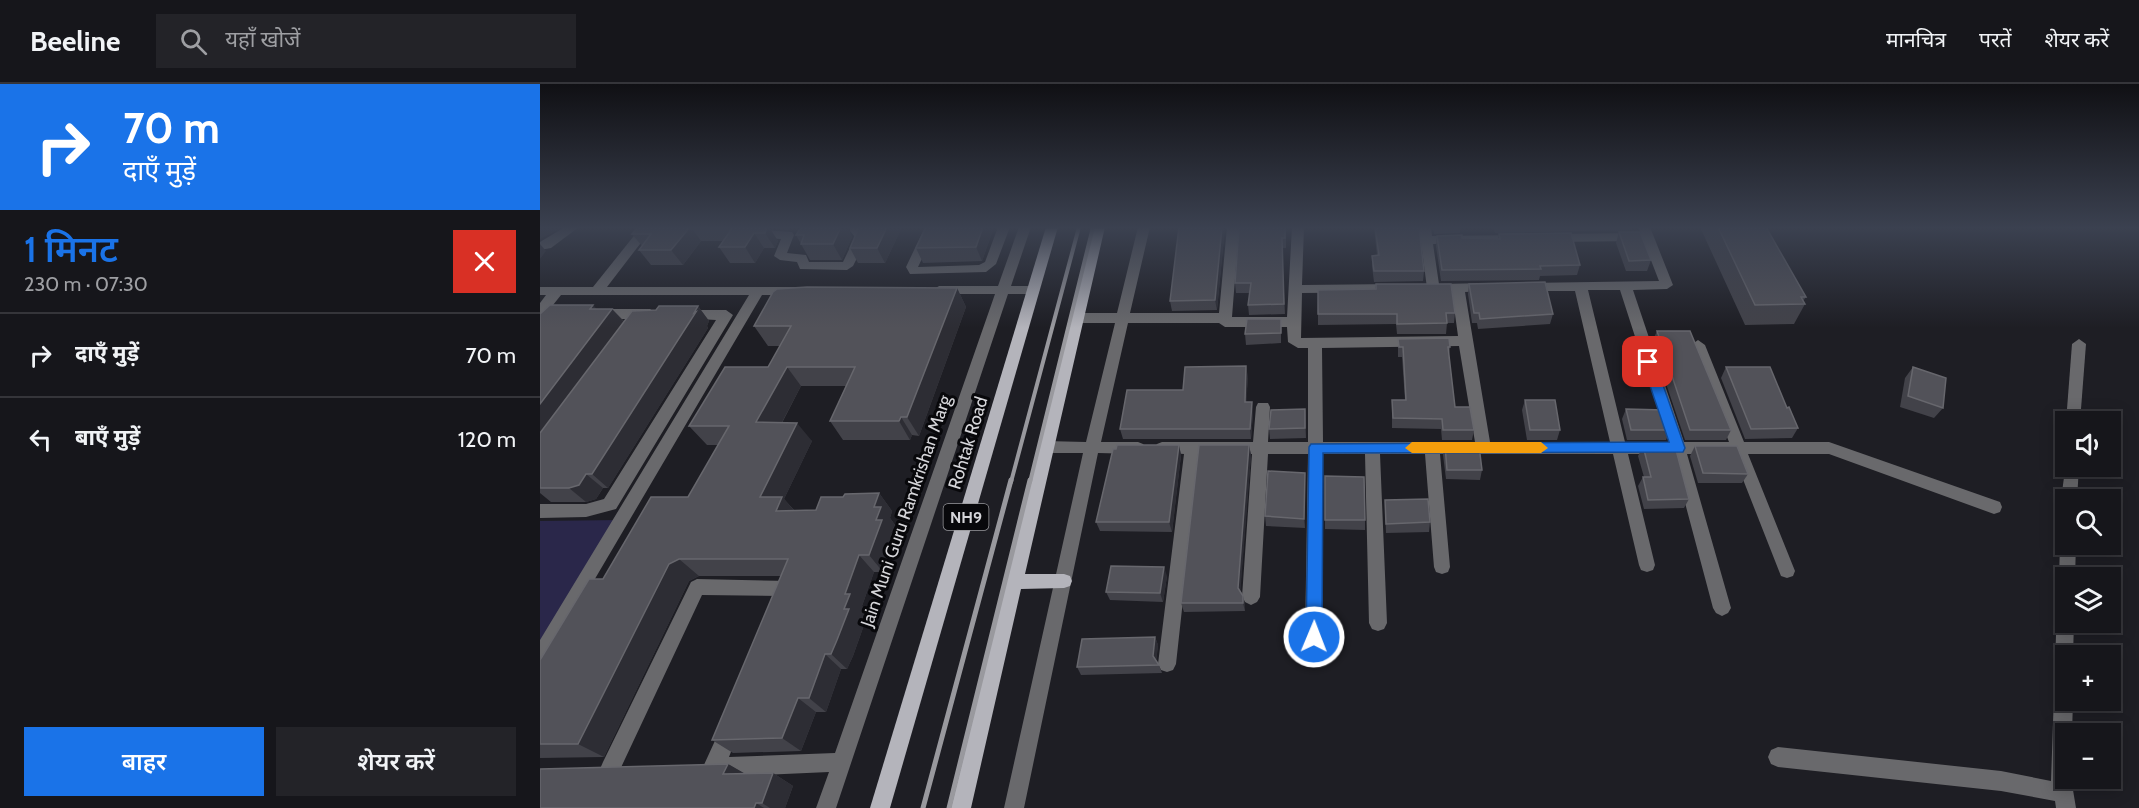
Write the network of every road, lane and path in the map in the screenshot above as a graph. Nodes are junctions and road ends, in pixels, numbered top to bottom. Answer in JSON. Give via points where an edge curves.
{"nodes":[{"id":1,"x":621,"y":261,"type":"edge"},
{"id":2,"x":802,"y":261,"type":"edge"},
{"id":3,"x":850,"y":261,"type":"edge"},
{"id":4,"x":915,"y":261,"type":"edge"},
{"id":5,"x":991,"y":261,"type":"edge"},
{"id":6,"x":1013,"y":261,"type":"edge"},
{"id":7,"x":1042,"y":261,"type":"edge"},
{"id":8,"x":1091,"y":261,"type":"edge"},
{"id":9,"x":1136,"y":261,"type":"edge"},
{"id":10,"x":1230,"y":261,"type":"edge"},
{"id":11,"x":1296,"y":261,"type":"edge"},
{"id":12,"x":1423,"y":261,"type":"edge"},
{"id":13,"x":1657,"y":261,"type":"edge"},
{"id":14,"x":1580,"y":286,"type":"junction"},
{"id":15,"x":1625,"y":286,"type":"junction"},
{"id":16,"x":1458,"y":287,"type":"junction"},
{"id":17,"x":1421,"y":288,"type":"junction"},
{"id":18,"x":1295,"y":289,"type":"junction"},
{"id":19,"x":928,"y":290,"type":"edge"},
{"id":20,"x":1002,"y":290,"type":"junction"},
{"id":21,"x":1034,"y":290,"type":"junction"},
{"id":22,"x":540,"y":291,"type":"edge"},
{"id":23,"x":557,"y":291,"type":"junction"},
{"id":24,"x":597,"y":291,"type":"junction"},
{"id":25,"x":660,"y":291,"type":"junction"},
{"id":26,"x":758,"y":291,"type":"junction"},
{"id":27,"x":803,"y":291,"type":"edge"},
{"id":28,"x":540,"y":312,"type":"edge"},
{"id":29,"x":556,"y":313,"type":"edge"},
{"id":30,"x":588,"y":313,"type":"edge"},
{"id":31,"x":642,"y":314,"type":"junction"},
{"id":32,"x":1077,"y":318,"type":"junction"},
{"id":33,"x":1226,"y":318,"type":"junction"},
{"id":34,"x":1122,"y":319,"type":"junction"},
{"id":35,"x":1294,"y":322,"type":"junction"},
{"id":36,"x":545,"y":326,"type":"edge"},
{"id":37,"x":629,"y":332,"type":"edge"},
{"id":38,"x":1465,"y":341,"type":"junction"},
{"id":39,"x":1315,"y":343,"type":"junction"},
{"id":40,"x":2079,"y":344,"type":"dead end"},
{"id":41,"x":1698,"y":345,"type":"edge"},
{"id":42,"x":1263,"y":407,"type":"dead end"},
{"id":43,"x":2074,"y":411,"type":"edge"},
{"id":44,"x":1045,"y":447,"type":"junction"},
{"id":45,"x":1092,"y":447,"type":"junction"},
{"id":46,"x":1316,"y":447,"type":"junction"},
{"id":47,"x":1192,"y":448,"type":"junction"},
{"id":48,"x":1261,"y":448,"type":"junction"},
{"id":49,"x":1372,"y":448,"type":"junction"},
{"id":50,"x":1432,"y":448,"type":"junction"},
{"id":51,"x":1484,"y":448,"type":"junction"},
{"id":52,"x":1618,"y":448,"type":"junction"},
{"id":53,"x":1678,"y":448,"type":"junction"},
{"id":54,"x":1740,"y":448,"type":"junction"},
{"id":55,"x":1994,"y":507,"type":"dead end"},
{"id":56,"x":540,"y":511,"type":"edge"},
{"id":57,"x":1647,"y":565,"type":"dead end"},
{"id":58,"x":1442,"y":567,"type":"dead end"},
{"id":59,"x":1787,"y":571,"type":"dead end"},
{"id":60,"x":1064,"y":581,"type":"junction"},
{"id":61,"x":1015,"y":582,"type":"junction"},
{"id":62,"x":1251,"y":597,"type":"dead end"},
{"id":63,"x":1722,"y":608,"type":"dead end"},
{"id":64,"x":782,"y":610,"type":"edge"},
{"id":65,"x":1378,"y":623,"type":"dead end"},
{"id":66,"x":2065,"y":633,"type":"edge"},
{"id":67,"x":1314,"y":637,"type":"dead end"},
{"id":68,"x":540,"y":656,"type":"edge"},
{"id":69,"x":1167,"y":664,"type":"dead end"},
{"id":70,"x":738,"y":714,"type":"edge"},
{"id":71,"x":1778,"y":757,"type":"dead end"},
{"id":72,"x":842,"y":762,"type":"junction"},
{"id":73,"x":715,"y":766,"type":"junction"},
{"id":74,"x":692,"y":767,"type":"edge"},
{"id":75,"x":634,"y":768,"type":"edge"},
{"id":76,"x":587,"y":769,"type":"edge"},
{"id":77,"x":610,"y":769,"type":"junction"},
{"id":78,"x":2065,"y":800,"type":"edge"},
{"id":79,"x":826,"y":808,"type":"edge"},
{"id":80,"x":880,"y":808,"type":"edge"},
{"id":81,"x":961,"y":808,"type":"edge"},
{"id":82,"x":1014,"y":808,"type":"edge"}],
"edges":[{"from":1,"to":24,"type":"street"},
{"from":2,"to":3,"type":"street","via":[[804,266],[847,266]]},
{"from":4,"to":5,"type":"street","via":[[914,271],[982,269]]},
{"from":6,"to":20,"type":"street","name":"Jain Muni Guru Ramkrishan Marg"},
{"from":7,"to":21,"type":"main road","name":"Rohtak Road","number":"NH9"},
{"from":8,"to":32,"type":"main road"},
{"from":9,"to":34,"type":"street"},
{"from":10,"to":33,"type":"street"},
{"from":11,"to":18,"type":"street"},
{"from":12,"to":17,"type":"street"},
{"from":13,"to":15,"type":"street","via":[[1667,285]]},
{"from":14,"to":15,"type":"street"},
{"from":14,"to":16,"type":"street"},
{"from":14,"to":52,"type":"street"},
{"from":15,"to":53,"type":"street"},
{"from":16,"to":17,"type":"street"},
{"from":16,"to":38,"type":"street"},
{"from":17,"to":18,"type":"street"},
{"from":18,"to":35,"type":"street"},
{"from":19,"to":20,"type":"street"},
{"from":20,"to":21,"type":"street"},
{"from":20,"to":72,"type":"street","name":"Jain Muni Guru Ramkrishan Marg"},
{"from":21,"to":80,"type":"main road","name":"Rohtak Road","number":"NH9"},
{"from":22,"to":23,"type":"street"},
{"from":23,"to":24,"type":"street"},
{"from":23,"to":28,"type":"street"},
{"from":24,"to":25,"type":"street"},
{"from":25,"to":26,"type":"street"},
{"from":25,"to":31,"type":"street"},
{"from":26,"to":27,"type":"street"},
{"from":26,"to":68,"type":"street"},
{"from":29,"to":36,"type":"street"},
{"from":30,"to":31,"type":"street"},
{"from":31,"to":37,"type":"street"},
{"from":31,"to":56,"type":"street","via":[[726,315],[610,504],[591,510]]},
{"from":32,"to":34,"type":"street"},
{"from":32,"to":44,"type":"main road"},
{"from":33,"to":34,"type":"street"},
{"from":33,"to":35,"type":"street","via":[[1228,324]]},
{"from":34,"to":45,"type":"street"},
{"from":35,"to":39,"type":"street","via":[[1294,341]]},
{"from":38,"to":39,"type":"street"},
{"from":38,"to":51,"type":"street"},
{"from":39,"to":46,"type":"street"},
{"from":40,"to":43,"type":"street"},
{"from":41,"to":54,"type":"street"},
{"from":42,"to":48,"type":"street"},
{"from":44,"to":45,"type":"street"},
{"from":44,"to":61,"type":"main road"},
{"from":45,"to":47,"type":"street"},
{"from":45,"to":60,"type":"street"},
{"from":46,"to":48,"type":"street"},
{"from":46,"to":49,"type":"street"},
{"from":46,"to":67,"type":"street"},
{"from":47,"to":48,"type":"street"},
{"from":47,"to":69,"type":"street"},
{"from":48,"to":62,"type":"street"},
{"from":49,"to":50,"type":"street"},
{"from":49,"to":65,"type":"street"},
{"from":50,"to":51,"type":"street"},
{"from":50,"to":58,"type":"street"},
{"from":51,"to":52,"type":"street"},
{"from":52,"to":53,"type":"street"},
{"from":52,"to":57,"type":"street"},
{"from":53,"to":54,"type":"street"},
{"from":53,"to":63,"type":"street"},
{"from":54,"to":55,"type":"street","via":[[1829,448]]},
{"from":54,"to":59,"type":"street"},
{"from":60,"to":61,"type":"main road"},
{"from":60,"to":82,"type":"street"},
{"from":61,"to":81,"type":"main road"},
{"from":64,"to":77,"type":"street","via":[[790,589],[697,587]]},
{"from":66,"to":78,"type":"street","via":[[2061,782]]},
{"from":70,"to":73,"type":"street"},
{"from":71,"to":78,"type":"street","via":[[2001,781]]},
{"from":72,"to":73,"type":"street"},
{"from":72,"to":79,"type":"street","name":"Jain Muni Guru Ramkrishan Marg"},
{"from":73,"to":74,"type":"street"},
{"from":75,"to":77,"type":"street"},
{"from":76,"to":77,"type":"street"}]}
